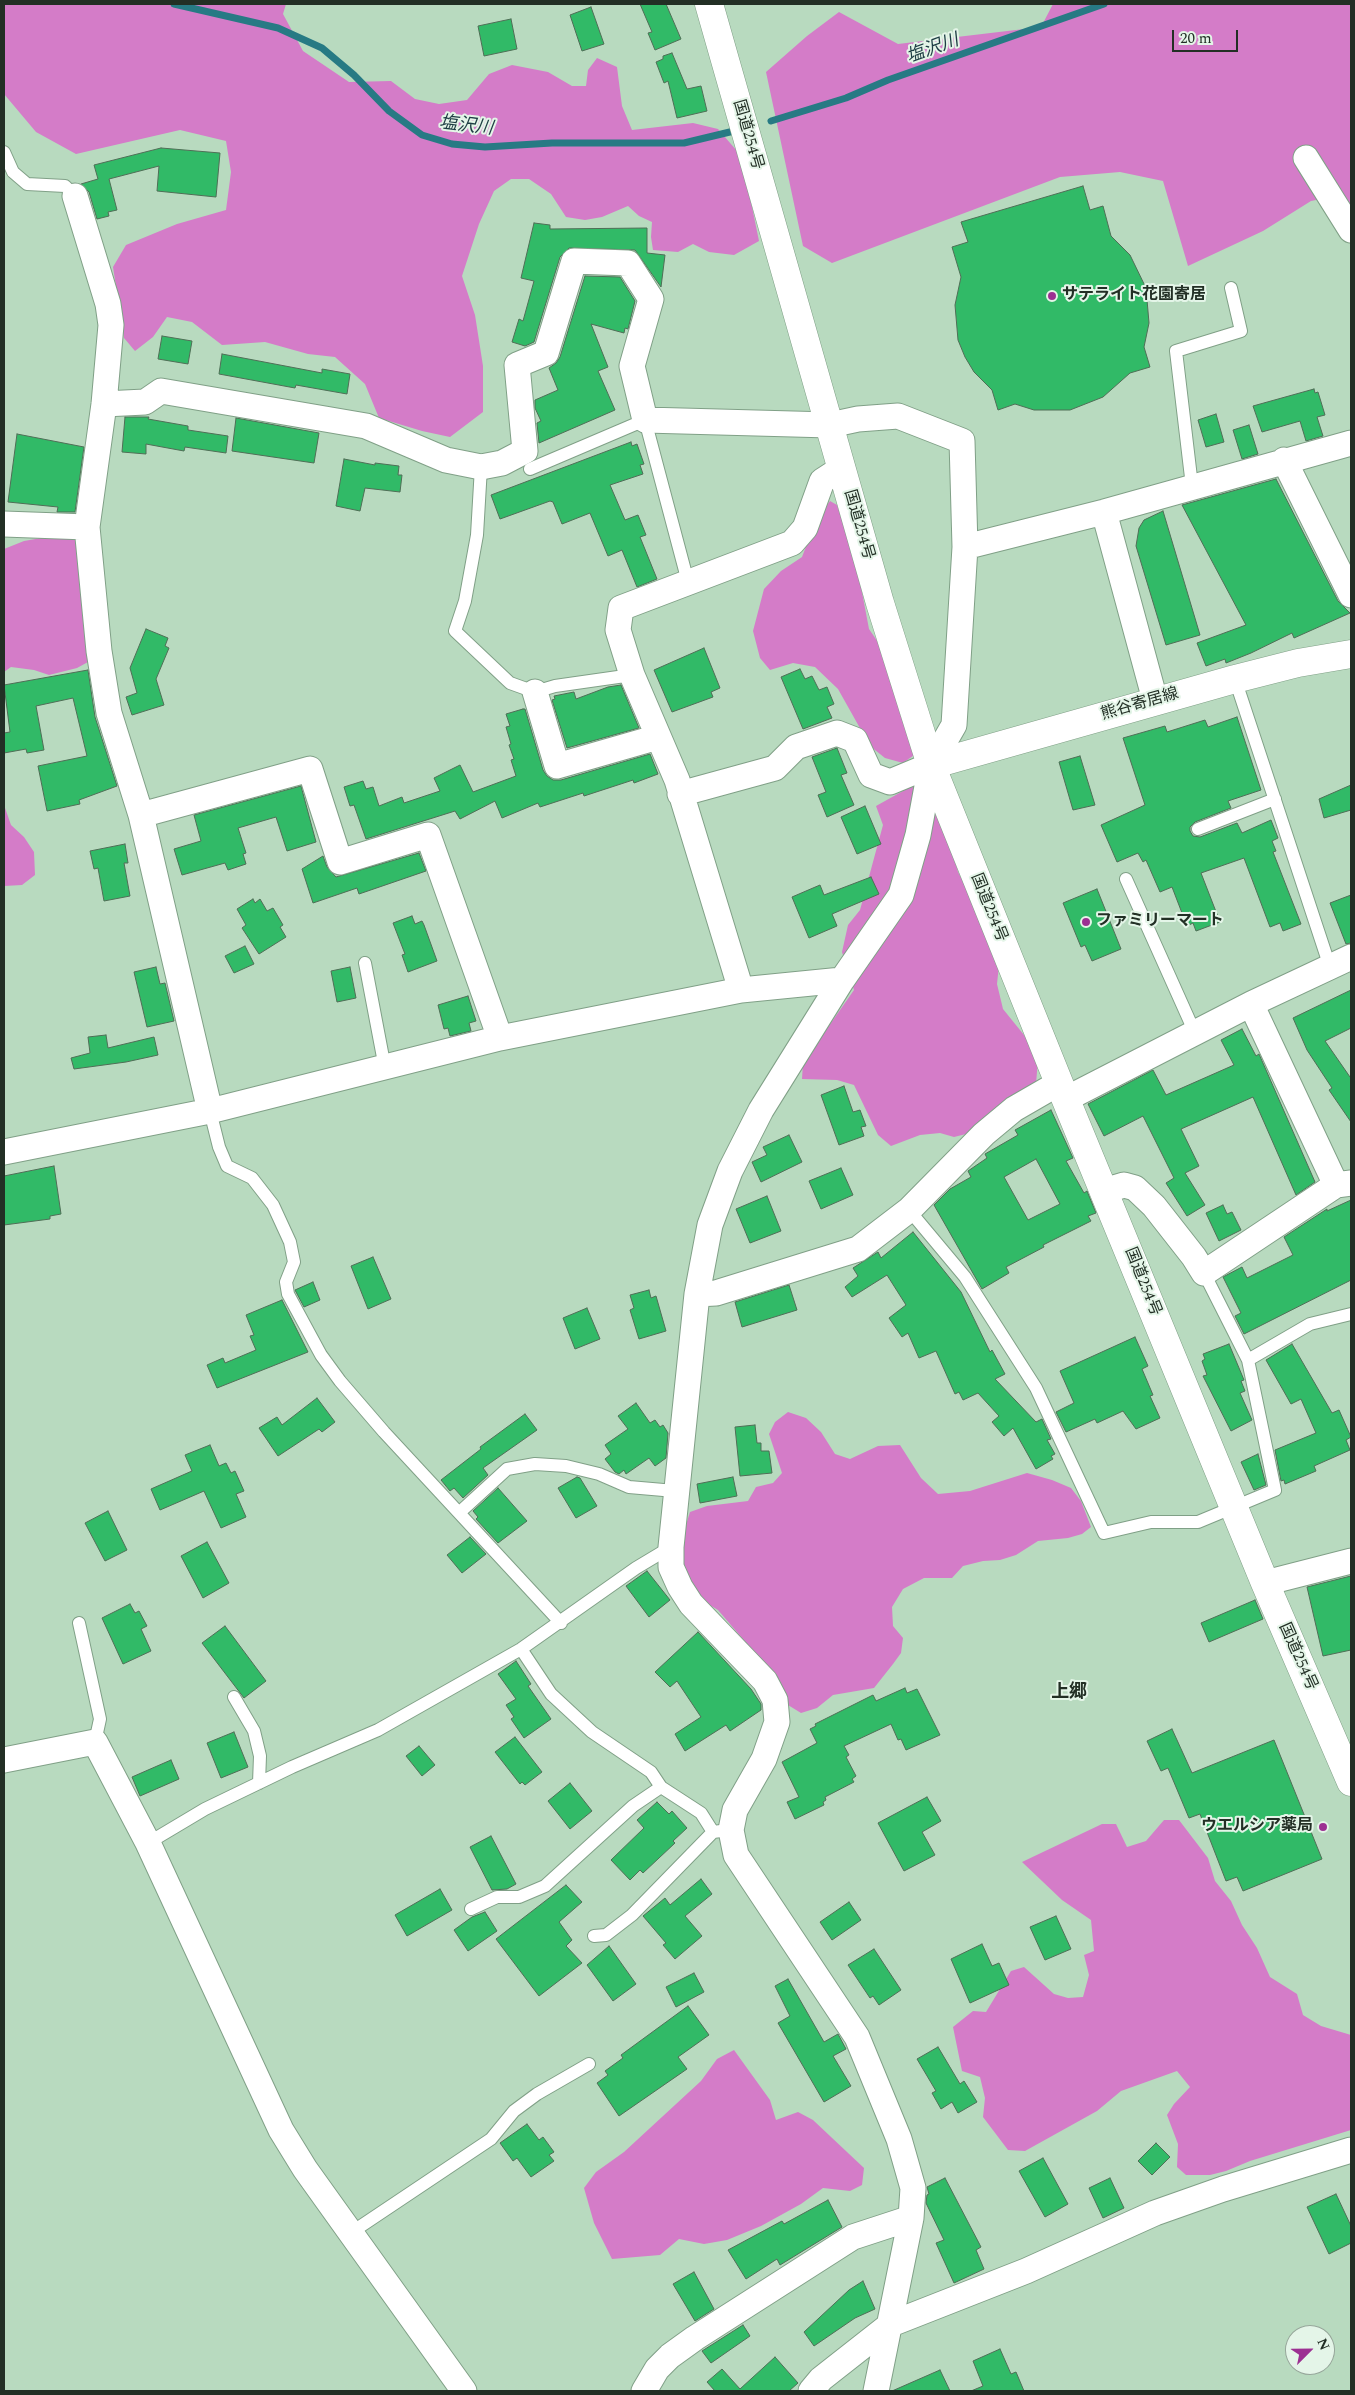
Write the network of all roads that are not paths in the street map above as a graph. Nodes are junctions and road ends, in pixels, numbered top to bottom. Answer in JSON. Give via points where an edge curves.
{"nodes":[{"id":1,"x":709,"y":4,"type":"edge"},
{"id":2,"x":4,"y":152,"type":"edge"},
{"id":3,"x":1306,"y":158,"type":"dead end"},
{"id":4,"x":75,"y":196,"type":"joint"},
{"id":5,"x":1351,"y":230,"type":"edge"},
{"id":6,"x":1231,"y":288,"type":"dead end"},
{"id":7,"x":104,"y":404,"type":"junction"},
{"id":8,"x":645,"y":420,"type":"junction"},
{"id":9,"x":830,"y":424,"type":"junction"},
{"id":10,"x":1351,"y":443,"type":"edge"},
{"id":11,"x":1284,"y":460,"type":"junction"},
{"id":12,"x":481,"y":467,"type":"junction"},
{"id":13,"x":842,"y":468,"type":"junction"},
{"id":14,"x":530,"y":469,"type":"dead end"},
{"id":15,"x":1192,"y":486,"type":"junction"},
{"id":16,"x":1104,"y":512,"type":"junction"},
{"id":17,"x":4,"y":524,"type":"edge"},
{"id":18,"x":88,"y":527,"type":"junction"},
{"id":19,"x":966,"y":547,"type":"junction"},
{"id":20,"x":688,"y":582,"type":"junction"},
{"id":21,"x":1351,"y":596,"type":"edge"},
{"id":22,"x":1351,"y":654,"type":"edge"},
{"id":23,"x":632,"y":675,"type":"junction"},
{"id":24,"x":1235,"y":678,"type":"junction"},
{"id":25,"x":535,"y":692,"type":"junction"},
{"id":26,"x":1155,"y":700,"type":"junction"},
{"id":27,"x":658,"y":737,"type":"junction"},
{"id":28,"x":931,"y":765,"type":"junction"},
{"id":29,"x":680,"y":794,"type":"junction"},
{"id":30,"x":1274,"y":799,"type":"junction"},
{"id":31,"x":142,"y":815,"type":"junction"},
{"id":32,"x":1198,"y":829,"type":"dead end"},
{"id":33,"x":1126,"y":879,"type":"dead end"},
{"id":34,"x":1341,"y":962,"type":"edge"},
{"id":35,"x":366,"y":963,"type":"dead end"},
{"id":36,"x":842,"y":980,"type":"junction"},
{"id":37,"x":742,"y":990,"type":"junction"},
{"id":38,"x":1251,"y":1004,"type":"junction"},
{"id":39,"x":1195,"y":1033,"type":"junction"},
{"id":40,"x":500,"y":1038,"type":"junction"},
{"id":41,"x":385,"y":1068,"type":"junction"},
{"id":42,"x":1062,"y":1091,"type":"junction"},
{"id":43,"x":210,"y":1111,"type":"junction"},
{"id":44,"x":4,"y":1152,"type":"edge"},
{"id":45,"x":1344,"y":1184,"type":"edge"},
{"id":46,"x":1104,"y":1191,"type":"junction"},
{"id":47,"x":909,"y":1210,"type":"junction"},
{"id":48,"x":1204,"y":1273,"type":"junction"},
{"id":49,"x":697,"y":1294,"type":"junction"},
{"id":50,"x":1351,"y":1314,"type":"edge"},
{"id":51,"x":1248,"y":1360,"type":"junction"},
{"id":52,"x":675,"y":1491,"type":"junction"},
{"id":53,"x":1235,"y":1506,"type":"junction"},
{"id":54,"x":460,"y":1512,"type":"junction"},
{"id":55,"x":671,"y":1547,"type":"junction"},
{"id":56,"x":1351,"y":1561,"type":"edge"},
{"id":57,"x":1265,"y":1584,"type":"junction"},
{"id":58,"x":561,"y":1622,"type":"junction"},
{"id":59,"x":79,"y":1623,"type":"dead end"},
{"id":60,"x":521,"y":1649,"type":"junction"},
{"id":61,"x":234,"y":1697,"type":"dead end"},
{"id":62,"x":95,"y":1742,"type":"junction"},
{"id":63,"x":4,"y":1760,"type":"edge"},
{"id":64,"x":1351,"y":1782,"type":"edge"},
{"id":65,"x":259,"y":1783,"type":"junction"},
{"id":66,"x":662,"y":1787,"type":"junction"},
{"id":67,"x":722,"y":1831,"type":"junction"},
{"id":68,"x":148,"y":1843,"type":"junction"},
{"id":69,"x":472,"y":1909,"type":"dead end"},
{"id":70,"x":594,"y":1936,"type":"dead end"},
{"id":71,"x":589,"y":2064,"type":"dead end"},
{"id":72,"x":1351,"y":2150,"type":"edge"},
{"id":73,"x":911,"y":2218,"type":"junction"},
{"id":74,"x":352,"y":2232,"type":"junction"},
{"id":75,"x":891,"y":2324,"type":"junction"},
{"id":76,"x":464,"y":2391,"type":"edge"},
{"id":77,"x":644,"y":2391,"type":"edge"},
{"id":78,"x":811,"y":2391,"type":"edge"},
{"id":79,"x":876,"y":2391,"type":"edge"}],
"edges":[{"from":1,"to":9,"type":"main road","name":"国道254号"},
{"from":2,"to":4,"type":"lane","via":[[13,172],[27,184],[65,186]]},
{"from":3,"to":5,"type":"street"},
{"from":4,"to":7,"type":"street","via":[[108,304],[111,325]]},
{"from":6,"to":15,"type":"lane","via":[[1241,331],[1176,351]]},
{"from":7,"to":12,"type":"street","via":[[145,402],[161,391],[366,426],[446,460]]},
{"from":7,"to":18,"type":"street"},
{"from":8,"to":9,"type":"street"},
{"from":8,"to":12,"type":"street","via":[[632,366],[651,299],[628,263],[574,261],[546,353],[517,366],[525,451],[502,463]]},
{"from":8,"to":14,"type":"lane"},
{"from":8,"to":20,"type":"lane"},
{"from":9,"to":13,"type":"main road","name":"国道254号"},
{"from":9,"to":19,"type":"street","via":[[898,416],[962,442]]},
{"from":10,"to":11,"type":"street"},
{"from":11,"to":15,"type":"street"},
{"from":11,"to":21,"type":"street"},
{"from":12,"to":25,"type":"lane","via":[[477,535],[466,601],[455,631],[510,683]]},
{"from":13,"to":20,"type":"street","via":[[822,481],[806,528],[792,543]]},
{"from":13,"to":28,"type":"main road","name":"国道254号"},
{"from":15,"to":16,"type":"street"},
{"from":16,"to":19,"type":"street"},
{"from":16,"to":26,"type":"street"},
{"from":17,"to":18,"type":"street"},
{"from":18,"to":31,"type":"street","via":[[108,713]]},
{"from":19,"to":28,"type":"street","via":[[954,725]]},
{"from":20,"to":23,"type":"street","via":[[621,608],[618,630]]},
{"from":22,"to":24,"type":"main road","name":"熊谷寄居線"},
{"from":23,"to":25,"type":"lane"},
{"from":23,"to":27,"type":"street"},
{"from":24,"to":26,"type":"main road","name":"熊谷寄居線"},
{"from":24,"to":30,"type":"lane"},
{"from":25,"to":27,"type":"street","via":[[557,766]]},
{"from":26,"to":28,"type":"main road","name":"熊谷寄居線"},
{"from":27,"to":29,"type":"street"},
{"from":28,"to":29,"type":"street","via":[[890,782],[871,775],[855,740],[837,733],[796,747],[775,768]]},
{"from":28,"to":36,"type":"street","via":[[918,834],[901,895]]},
{"from":28,"to":42,"type":"main road","name":"国道254号"},
{"from":29,"to":37,"type":"street"},
{"from":30,"to":32,"type":"lane"},
{"from":30,"to":34,"type":"lane"},
{"from":31,"to":40,"type":"street","via":[[310,769],[340,862],[428,835]]},
{"from":31,"to":43,"type":"street"},
{"from":33,"to":39,"type":"lane"},
{"from":34,"to":38,"type":"street"},
{"from":35,"to":41,"type":"lane"},
{"from":36,"to":37,"type":"street"},
{"from":36,"to":49,"type":"street","via":[[761,1110],[730,1171],[710,1224]]},
{"from":37,"to":40,"type":"street"},
{"from":38,"to":39,"type":"street"},
{"from":38,"to":45,"type":"street"},
{"from":39,"to":42,"type":"street"},
{"from":40,"to":41,"type":"street"},
{"from":41,"to":43,"type":"street"},
{"from":42,"to":46,"type":"main road","name":"国道254号"},
{"from":42,"to":47,"type":"street","via":[[1014,1109],[984,1134]]},
{"from":43,"to":44,"type":"street"},
{"from":43,"to":54,"type":"lane","via":[[227,1166],[252,1178],[273,1205],[290,1242],[294,1262],[286,1282],[288,1294],[321,1355],[384,1432]]},
{"from":45,"to":48,"type":"street"},
{"from":46,"to":48,"type":"street","via":[[1124,1185],[1135,1188],[1154,1206]]},
{"from":46,"to":53,"type":"main road","name":"国道254号"},
{"from":47,"to":49,"type":"street","via":[[858,1249],[716,1293]]},
{"from":47,"to":53,"type":"lane","via":[[965,1278],[1036,1388],[1104,1533],[1151,1522],[1198,1522]]},
{"from":48,"to":51,"type":"lane"},
{"from":49,"to":52,"type":"street"},
{"from":50,"to":51,"type":"lane","via":[[1310,1324]]},
{"from":51,"to":53,"type":"lane","via":[[1275,1490]]},
{"from":52,"to":54,"type":"lane","via":[[629,1488],[599,1474],[566,1466],[534,1464],[507,1469]]},
{"from":52,"to":55,"type":"street"},
{"from":53,"to":57,"type":"main road","name":"国道254号"},
{"from":54,"to":58,"type":"lane"},
{"from":55,"to":58,"type":"lane"},
{"from":55,"to":67,"type":"street","via":[[671,1568],[691,1604],[765,1681],[775,1700],[777,1722],[764,1759]]},
{"from":56,"to":57,"type":"street"},
{"from":57,"to":64,"type":"main road","name":"国道254号"},
{"from":58,"to":60,"type":"lane"},
{"from":59,"to":62,"type":"lane","via":[[100,1719]]},
{"from":60,"to":65,"type":"lane","via":[[378,1730]]},
{"from":60,"to":66,"type":"lane","via":[[551,1694],[592,1732],[651,1772]]},
{"from":61,"to":65,"type":"lane","via":[[254,1731],[260,1756]]},
{"from":62,"to":63,"type":"street"},
{"from":62,"to":68,"type":"street"},
{"from":65,"to":68,"type":"lane","via":[[205,1809]]},
{"from":66,"to":67,"type":"lane"},
{"from":66,"to":69,"type":"lane","via":[[632,1806],[544,1886],[519,1897],[497,1897]]},
{"from":67,"to":70,"type":"lane","via":[[632,1914],[606,1935]]},
{"from":67,"to":73,"type":"street","via":[[857,2037],[902,2147],[913,2188]]},
{"from":68,"to":74,"type":"street","via":[[281,2130],[305,2169]]},
{"from":71,"to":74,"type":"lane","via":[[537,2094],[514,2111],[490,2140]]},
{"from":72,"to":75,"type":"street","via":[[1223,2188],[1155,2213],[1026,2271]]},
{"from":73,"to":75,"type":"street"},
{"from":73,"to":77,"type":"street","via":[[853,2237],[704,2333],[670,2356],[657,2369]]},
{"from":74,"to":76,"type":"street","via":[[429,2346]]},
{"from":75,"to":78,"type":"street","via":[[821,2379]]},
{"from":75,"to":79,"type":"street"}]}
